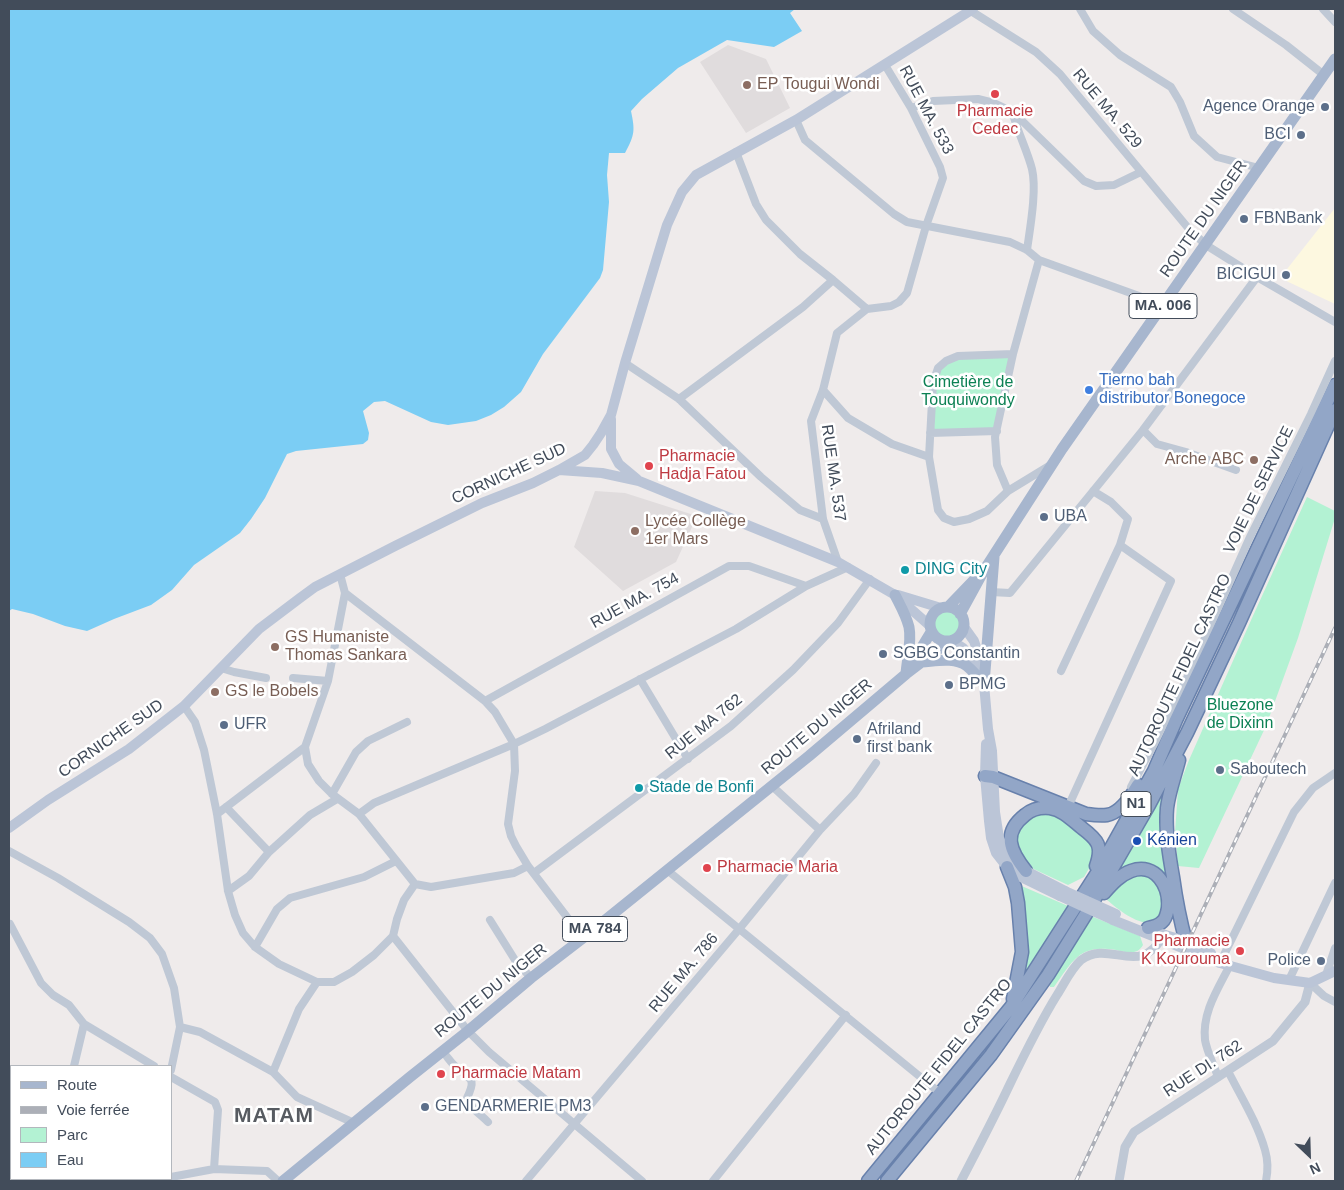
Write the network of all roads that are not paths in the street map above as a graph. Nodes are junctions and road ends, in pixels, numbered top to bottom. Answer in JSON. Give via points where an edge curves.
{"nodes":[{"id":1,"x":1080,"y":9,"type":"edge"},
{"id":2,"x":1233,"y":9,"type":"edge"},
{"id":3,"x":1323,"y":9,"type":"edge"},
{"id":4,"x":972,"y":10,"type":"edge"},
{"id":5,"x":1335,"y":22,"type":"edge"},
{"id":6,"x":1335,"y":59,"type":"edge"},
{"id":7,"x":886,"y":65,"type":"junction"},
{"id":8,"x":1324,"y":75,"type":"junction"},
{"id":9,"x":911,"y":108,"type":"junction"},
{"id":10,"x":1013,"y":112,"type":"junction"},
{"id":11,"x":796,"y":120,"type":"junction"},
{"id":12,"x":736,"y":152,"type":"junction"},
{"id":13,"x":1259,"y":168,"type":"junction"},
{"id":14,"x":1141,"y":172,"type":"junction"},
{"id":15,"x":926,"y":226,"type":"junction"},
{"id":16,"x":1206,"y":245,"type":"junction"},
{"id":17,"x":1028,"y":250,"type":"junction"},
{"id":18,"x":1039,"y":260,"type":"junction"},
{"id":19,"x":1257,"y":277,"type":"junction"},
{"id":20,"x":833,"y":280,"type":"junction"},
{"id":21,"x":1164,"y":305,"type":"junction"},
{"id":22,"x":867,"y":309,"type":"junction"},
{"id":23,"x":1335,"y":322,"type":"edge"},
{"id":24,"x":1013,"y":354,"type":"junction"},
{"id":25,"x":1335,"y":361,"type":"edge"},
{"id":26,"x":625,"y":363,"type":"junction"},
{"id":27,"x":1335,"y":385,"type":"edge"},
{"id":28,"x":823,"y":390,"type":"junction"},
{"id":29,"x":679,"y":399,"type":"junction"},
{"id":30,"x":1335,"y":410,"type":"edge"},
{"id":31,"x":611,"y":415,"type":"junction"},
{"id":32,"x":1143,"y":430,"type":"junction"},
{"id":33,"x":997,"y":431,"type":"junction"},
{"id":34,"x":930,"y":433,"type":"junction"},
{"id":35,"x":929,"y":457,"type":"junction"},
{"id":36,"x":1053,"y":464,"type":"junction"},
{"id":37,"x":559,"y":470,"type":"junction"},
{"id":38,"x":1236,"y":470,"type":"dead end"},
{"id":39,"x":639,"y":481,"type":"junction"},
{"id":40,"x":1008,"y":491,"type":"junction"},
{"id":41,"x":1093,"y":491,"type":"junction"},
{"id":42,"x":823,"y":519,"type":"junction"},
{"id":43,"x":1120,"y":545,"type":"junction"},
{"id":44,"x":994,"y":555,"type":"junction"},
{"id":45,"x":843,"y":564,"type":"junction"},
{"id":46,"x":983,"y":572,"type":"junction"},
{"id":47,"x":340,"y":574,"type":"junction"},
{"id":48,"x":870,"y":579,"type":"junction"},
{"id":49,"x":806,"y":586,"type":"junction"},
{"id":50,"x":992,"y":592,"type":"junction"},
{"id":51,"x":345,"y":593,"type":"junction"},
{"id":52,"x":895,"y":594,"type":"junction"},
{"id":53,"x":944,"y":608,"type":"junction"},
{"id":54,"x":960,"y":614,"type":"junction"},
{"id":55,"x":930,"y":628,"type":"junction"},
{"id":56,"x":964,"y":628,"type":"junction"},
{"id":57,"x":950,"y":641,"type":"junction"},
{"id":58,"x":922,"y":662,"type":"junction"},
{"id":59,"x":221,"y":668,"type":"junction"},
{"id":60,"x":981,"y":670,"type":"junction"},
{"id":61,"x":1061,"y":671,"type":"dead end"},
{"id":62,"x":906,"y":674,"type":"junction"},
{"id":63,"x":266,"y":678,"type":"dead end"},
{"id":64,"x":293,"y":678,"type":"dead end"},
{"id":65,"x":640,"y":679,"type":"junction"},
{"id":66,"x":328,"y":681,"type":"junction"},
{"id":67,"x":984,"y":684,"type":"junction"},
{"id":68,"x":485,"y":701,"type":"junction"},
{"id":69,"x":184,"y":706,"type":"junction"},
{"id":70,"x":1176,"y":720,"type":"junction"},
{"id":71,"x":407,"y":722,"type":"dead end"},
{"id":72,"x":1187,"y":733,"type":"junction"},
{"id":73,"x":514,"y":744,"type":"junction"},
{"id":74,"x":305,"y":747,"type":"junction"},
{"id":75,"x":688,"y":759,"type":"junction"},
{"id":76,"x":876,"y":763,"type":"dead end"},
{"id":77,"x":1335,"y":773,"type":"edge"},
{"id":78,"x":989,"y":776,"type":"junction"},
{"id":79,"x":772,"y":786,"type":"junction"},
{"id":80,"x":334,"y":797,"type":"junction"},
{"id":81,"x":226,"y":807,"type":"junction"},
{"id":82,"x":1068,"y":807,"type":"junction"},
{"id":83,"x":217,"y":814,"type":"junction"},
{"id":84,"x":359,"y":814,"type":"junction"},
{"id":85,"x":1109,"y":815,"type":"junction"},
{"id":86,"x":9,"y":828,"type":"edge"},
{"id":87,"x":820,"y":830,"type":"junction"},
{"id":88,"x":9,"y":851,"type":"edge"},
{"id":89,"x":269,"y":852,"type":"junction"},
{"id":90,"x":396,"y":861,"type":"junction"},
{"id":91,"x":528,"y":866,"type":"junction"},
{"id":92,"x":1006,"y":867,"type":"junction"},
{"id":93,"x":667,"y":870,"type":"junction"},
{"id":94,"x":1026,"y":871,"type":"junction"},
{"id":95,"x":534,"y":873,"type":"junction"},
{"id":96,"x":1335,"y":883,"type":"edge"},
{"id":97,"x":415,"y":884,"type":"junction"},
{"id":98,"x":1089,"y":886,"type":"junction"},
{"id":99,"x":228,"y":891,"type":"junction"},
{"id":100,"x":1062,"y":893,"type":"junction"},
{"id":101,"x":1176,"y":898,"type":"junction"},
{"id":102,"x":1086,"y":914,"type":"junction"},
{"id":103,"x":490,"y":920,"type":"dead end"},
{"id":104,"x":10,"y":924,"type":"edge"},
{"id":105,"x":740,"y":928,"type":"junction"},
{"id":106,"x":1159,"y":932,"type":"junction"},
{"id":107,"x":393,"y":936,"type":"junction"},
{"id":108,"x":583,"y":938,"type":"junction"},
{"id":109,"x":1186,"y":942,"type":"junction"},
{"id":110,"x":254,"y":947,"type":"junction"},
{"id":111,"x":1335,"y":948,"type":"edge"},
{"id":112,"x":1226,"y":963,"type":"junction"},
{"id":113,"x":1331,"y":973,"type":"edge"},
{"id":114,"x":531,"y":978,"type":"junction"},
{"id":115,"x":1289,"y":980,"type":"junction"},
{"id":116,"x":317,"y":982,"type":"junction"},
{"id":117,"x":1310,"y":983,"type":"junction"},
{"id":118,"x":1335,"y":1002,"type":"edge"},
{"id":119,"x":1011,"y":1007,"type":"junction"},
{"id":120,"x":846,"y":1015,"type":"junction"},
{"id":121,"x":84,"y":1024,"type":"junction"},
{"id":122,"x":180,"y":1027,"type":"junction"},
{"id":123,"x":468,"y":1031,"type":"junction"},
{"id":124,"x":442,"y":1051,"type":"junction"},
{"id":125,"x":74,"y":1065,"type":"edge"},
{"id":126,"x":152,"y":1065,"type":"edge"},
{"id":127,"x":172,"y":1065,"type":"edge"},
{"id":128,"x":1228,"y":1071,"type":"junction"},
{"id":129,"x":273,"y":1072,"type":"junction"},
{"id":130,"x":1218,"y":1077,"type":"junction"},
{"id":131,"x":172,"y":1078,"type":"edge"},
{"id":132,"x":940,"y":1093,"type":"junction"},
{"id":133,"x":488,"y":1122,"type":"dead end"},
{"id":134,"x":354,"y":1123,"type":"junction"},
{"id":135,"x":574,"y":1124,"type":"junction"},
{"id":136,"x":214,"y":1168,"type":"junction"},
{"id":137,"x":172,"y":1177,"type":"edge"},
{"id":138,"x":278,"y":1181,"type":"edge"},
{"id":139,"x":283,"y":1181,"type":"edge"},
{"id":140,"x":526,"y":1181,"type":"edge"},
{"id":141,"x":642,"y":1181,"type":"edge"},
{"id":142,"x":713,"y":1181,"type":"edge"},
{"id":143,"x":868,"y":1181,"type":"edge"},
{"id":144,"x":887,"y":1181,"type":"edge"},
{"id":145,"x":961,"y":1181,"type":"edge"},
{"id":146,"x":1119,"y":1181,"type":"edge"},
{"id":147,"x":1266,"y":1181,"type":"edge"}],
"edges":[{"from":1,"to":13,"type":"street","via":[[1093,31],[1120,55],[1171,87],[1194,136],[1218,157]]},
{"from":2,"to":8,"type":"street"},
{"from":3,"to":5,"type":"street"},
{"from":4,"to":7,"type":"main road","name":"CORNICHE SUD"},
{"from":4,"to":14,"type":"street","name":"RUE MA. 529","via":[[1036,52],[1060,74]]},
{"from":6,"to":8,"type":"main road","name":"ROUTE DU NIGER","number":"MA. 006"},
{"from":7,"to":9,"type":"street","name":"RUE MA. 533"},
{"from":7,"to":11,"type":"main road","name":"CORNICHE SUD"},
{"from":8,"to":13,"type":"main road","name":"ROUTE DU NIGER","number":"MA. 006"},
{"from":9,"to":10,"type":"street","via":[[933,101],[978,100]]},
{"from":9,"to":15,"type":"street","name":"RUE MA. 533","via":[[943,178]]},
{"from":10,"to":14,"type":"street","via":[[1084,181],[1096,186],[1114,185]]},
{"from":10,"to":17,"type":"street","via":[[1034,185]]},
{"from":11,"to":12,"type":"main road","name":"CORNICHE SUD"},
{"from":11,"to":15,"type":"street","via":[[805,140],[894,214],[907,222]]},
{"from":12,"to":20,"type":"street","via":[[756,204],[766,220],[800,254]]},
{"from":12,"to":26,"type":"main road","name":"CORNICHE SUD","via":[[696,175],[682,192],[667,225]]},
{"from":13,"to":16,"type":"main road","name":"ROUTE DU NIGER","number":"MA. 006"},
{"from":14,"to":16,"type":"street","name":"RUE MA. 529"},
{"from":15,"to":17,"type":"street","via":[[1010,242]]},
{"from":15,"to":22,"type":"street","via":[[907,294],[891,306]]},
{"from":16,"to":19,"type":"street","name":"RUE MA. 529"},
{"from":16,"to":21,"type":"main road","name":"ROUTE DU NIGER","number":"MA. 006"},
{"from":17,"to":18,"type":"street"},
{"from":18,"to":21,"type":"street"},
{"from":18,"to":24,"type":"street"},
{"from":19,"to":23,"type":"street","name":"RUE MA. 529"},
{"from":19,"to":32,"type":"street"},
{"from":20,"to":22,"type":"street"},
{"from":20,"to":29,"type":"street","via":[[803,307]]},
{"from":21,"to":36,"type":"main road","name":"ROUTE DU NIGER","number":"MA. 006"},
{"from":22,"to":28,"type":"street","name":"RUE MA. 537","via":[[837,333]]},
{"from":24,"to":33,"type":"street"},
{"from":24,"to":34,"type":"street","via":[[958,356],[938,368],[933,382]]},
{"from":25,"to":85,"type":"street","name":"VOIE DE SERVICE","via":[[1249,539],[1185,682],[1128,793]]},
{"from":26,"to":29,"type":"street"},
{"from":26,"to":31,"type":"main road","name":"CORNICHE SUD"},
{"from":27,"to":70,"type":"highway","name":"AUTOROUTE FIDEL CASTRO","number":"N1"},
{"from":28,"to":35,"type":"street","via":[[848,418],[892,444]]},
{"from":28,"to":42,"type":"street","name":"RUE MA. 537","via":[[811,421]]},
{"from":29,"to":42,"type":"street","via":[[800,510]]},
{"from":30,"to":72,"type":"highway","name":"AUTOROUTE FIDEL CASTRO","number":"N1"},
{"from":31,"to":37,"type":"main road","name":"CORNICHE SUD","via":[[585,455]]},
{"from":31,"to":39,"type":"main road","via":[[611,449],[619,464]]},
{"from":32,"to":38,"type":"street","via":[[1158,444]]},
{"from":32,"to":41,"type":"street"},
{"from":33,"to":34,"type":"street"},
{"from":33,"to":40,"type":"street","via":[[997,465]]},
{"from":34,"to":35,"type":"street"},
{"from":35,"to":40,"type":"street","via":[[938,510],[944,518],[954,522],[969,519],[987,511]]},
{"from":36,"to":40,"type":"street"},
{"from":36,"to":44,"type":"main road","name":"ROUTE DU NIGER","number":"MA. 006"},
{"from":37,"to":39,"type":"main road"},
{"from":37,"to":47,"type":"main road","name":"CORNICHE SUD","via":[[482,503]]},
{"from":39,"to":45,"type":"main road"},
{"from":41,"to":43,"type":"street","via":[[1111,502],[1128,519]]},
{"from":41,"to":50,"type":"street","via":[[1010,592]]},
{"from":42,"to":45,"type":"street","name":"RUE MA. 537"},
{"from":43,"to":61,"type":"street"},
{"from":43,"to":82,"type":"street","via":[[1171,581]]},
{"from":44,"to":46,"type":"main road","name":"ROUTE DU NIGER"},
{"from":44,"to":50,"type":"main road"},
{"from":45,"to":48,"type":"main road"},
{"from":45,"to":49,"type":"street"},
{"from":46,"to":53,"type":"main road","name":"ROUTE DU NIGER"},
{"from":46,"to":54,"type":"main road","name":"ROUTE DU NIGER"},
{"from":47,"to":51,"type":"street"},
{"from":47,"to":59,"type":"main road","name":"CORNICHE SUD","via":[[315,587],[259,629]]},
{"from":48,"to":52,"type":"main road"},
{"from":48,"to":75,"type":"street","name":"RUE MA 762","via":[[838,623],[792,670],[731,726]]},
{"from":49,"to":65,"type":"street","via":[[736,629]]},
{"from":49,"to":68,"type":"street","name":"RUE MA. 754","via":[[748,566],[729,566]]},
{"from":50,"to":67,"type":"main road"},
{"from":51,"to":66,"type":"street"},
{"from":51,"to":68,"type":"street"},
{"from":52,"to":53,"type":"main road"},
{"from":52,"to":55,"type":"main road"},
{"from":52,"to":62,"type":"main road","via":[[909,628]]},
{"from":53,"to":54,"type":"main road","via":[[953,608]]},
{"from":53,"to":55,"type":"main road","via":[[932,615]]},
{"from":54,"to":56,"type":"main road"},
{"from":55,"to":57,"type":"main road","via":[[938,640]]},
{"from":55,"to":62,"type":"main road","name":"ROUTE DU NIGER"},
{"from":56,"to":57,"type":"main road","via":[[958,638]]},
{"from":56,"to":60,"type":"main road","via":[[974,641]]},
{"from":57,"to":58,"type":"main road","name":"ROUTE DU NIGER"},
{"from":57,"to":60,"type":"main road","via":[[963,648]]},
{"from":58,"to":62,"type":"main road","name":"ROUTE DU NIGER"},
{"from":58,"to":67,"type":"main road","via":[[957,661]]},
{"from":59,"to":63,"type":"street"},
{"from":59,"to":69,"type":"main road","name":"CORNICHE SUD"},
{"from":60,"to":67,"type":"main road"},
{"from":62,"to":79,"type":"main road","name":"ROUTE DU NIGER","number":"MA 784"},
{"from":64,"to":66,"type":"street"},
{"from":65,"to":73,"type":"street"},
{"from":65,"to":75,"type":"street"},
{"from":66,"to":74,"type":"street"},
{"from":67,"to":78,"type":"main road","via":[[992,751]]},
{"from":68,"to":73,"type":"street"},
{"from":69,"to":83,"type":"street","via":[[195,722],[204,750]]},
{"from":69,"to":86,"type":"main road","name":"CORNICHE SUD","via":[[129,750]]},
{"from":70,"to":85,"type":"highway","via":[[1132,794]]},
{"from":70,"to":98,"type":"highway","name":"AUTOROUTE FIDEL CASTRO","number":"N1","via":[[1154,771]]},
{"from":71,"to":80,"type":"street","via":[[368,741],[356,752]]},
{"from":72,"to":101,"type":"highway","via":[[1167,809],[1168,847]]},
{"from":72,"to":102,"type":"highway","name":"AUTOROUTE FIDEL CASTRO","number":"N1"},
{"from":73,"to":84,"type":"street","via":[[374,803]]},
{"from":73,"to":91,"type":"street","via":[[515,771],[508,824]]},
{"from":74,"to":80,"type":"street","via":[[308,764]]},
{"from":74,"to":81,"type":"street"},
{"from":75,"to":95,"type":"street","name":"RUE MA 762"},
{"from":76,"to":87,"type":"street","name":"RUE MA. 786","via":[[854,794]]},
{"from":77,"to":112,"type":"street","via":[[1312,788],[1294,812]]},
{"from":78,"to":82,"type":"highway"},
{"from":78,"to":92,"type":"main road","via":[[988,822],[996,852]]},
{"from":78,"to":94,"type":"main road","via":[[999,838],[1006,853]]},
{"from":79,"to":87,"type":"street"},
{"from":79,"to":93,"type":"main road","name":"ROUTE DU NIGER","number":"MA 784"},
{"from":80,"to":84,"type":"street"},
{"from":80,"to":89,"type":"street"},
{"from":81,"to":83,"type":"street"},
{"from":81,"to":89,"type":"street"},
{"from":82,"to":85,"type":"highway","via":[[1086,814]]},
{"from":83,"to":99,"type":"street"},
{"from":84,"to":90,"type":"street"},
{"from":87,"to":105,"type":"street","name":"RUE MA. 786"},
{"from":88,"to":122,"type":"street","via":[[58,878],[150,938],[162,954],[174,988]]},
{"from":89,"to":99,"type":"street","via":[[249,876]]},
{"from":90,"to":97,"type":"street"},
{"from":90,"to":110,"type":"street","via":[[364,877],[290,898],[277,909]]},
{"from":91,"to":95,"type":"street"},
{"from":91,"to":97,"type":"street","via":[[514,873],[430,887]]},
{"from":92,"to":100,"type":"main road","via":[[1021,878]]},
{"from":92,"to":119,"type":"highway","via":[[1018,903],[1022,952]]},
{"from":93,"to":105,"type":"street"},
{"from":93,"to":108,"type":"main road","name":"ROUTE DU NIGER","number":"MA 784"},
{"from":94,"to":98,"type":"highway","via":[[1012,846],[1012,827],[1030,810],[1050,808],[1065,813],[1097,840],[1100,852]]},
{"from":94,"to":100,"type":"main road"},
{"from":95,"to":108,"type":"street"},
{"from":96,"to":115,"type":"street"},
{"from":97,"to":107,"type":"street","via":[[404,900]]},
{"from":98,"to":119,"type":"highway","name":"AUTOROUTE FIDEL CASTRO","number":"N1"},
{"from":99,"to":110,"type":"street","via":[[243,933]]},
{"from":100,"to":106,"type":"main road","bridge":true},
{"from":101,"to":106,"type":"highway","via":[[1172,918]]},
{"from":101,"to":109,"type":"highway"},
{"from":102,"to":106,"type":"highway","via":[[1114,881],[1131,871],[1148,870],[1155,873],[1165,886],[1169,900]]},
{"from":102,"to":144,"type":"highway","name":"AUTOROUTE FIDEL CASTRO","number":"N1","via":[[1048,975],[990,1055]]},
{"from":103,"to":114,"type":"street","via":[[515,960]]},
{"from":104,"to":121,"type":"street","via":[[41,983]]},
{"from":105,"to":120,"type":"street"},
{"from":105,"to":135,"type":"street","name":"RUE MA. 786"},
{"from":106,"to":109,"type":"main road"},
{"from":106,"to":112,"type":"main road"},
{"from":106,"to":145,"type":"street","via":[[1149,947],[1135,956],[1092,954],[1072,971],[1043,1018]]},
{"from":107,"to":116,"type":"street","via":[[352,972],[334,982]]},
{"from":107,"to":123,"type":"street"},
{"from":108,"to":114,"type":"main road","name":"ROUTE DU NIGER","number":"MA 784"},
{"from":109,"to":112,"type":"main road"},
{"from":110,"to":116,"type":"street","via":[[279,964]]},
{"from":111,"to":113,"type":"street"},
{"from":112,"to":115,"type":"main road"},
{"from":112,"to":130,"type":"street","via":[[1205,1021],[1206,1041]]},
{"from":113,"to":117,"type":"main road"},
{"from":114,"to":123,"type":"main road","name":"ROUTE DU NIGER","number":"MA 784"},
{"from":115,"to":117,"type":"main road"},
{"from":116,"to":129,"type":"street","via":[[299,1009]]},
{"from":117,"to":118,"type":"street"},
{"from":117,"to":128,"type":"street","name":"RUE DI. 762","via":[[1305,1002],[1273,1041]]},
{"from":119,"to":132,"type":"highway","name":"AUTOROUTE FIDEL CASTRO","number":"N1"},
{"from":120,"to":132,"type":"street"},
{"from":120,"to":142,"type":"street"},
{"from":121,"to":125,"type":"street"},
{"from":121,"to":126,"type":"street"},
{"from":122,"to":127,"type":"street"},
{"from":122,"to":129,"type":"street","via":[[200,1032]]},
{"from":123,"to":124,"type":"main road","name":"ROUTE DU NIGER","number":"MA 784"},
{"from":123,"to":135,"type":"street"},
{"from":124,"to":133,"type":"street","via":[[456,1068],[469,1076],[472,1082],[466,1098]]},
{"from":124,"to":134,"type":"main road","name":"ROUTE DU NIGER","number":"MA 784"},
{"from":128,"to":130,"type":"street","name":"RUE DI. 762"},
{"from":128,"to":147,"type":"street","via":[[1266,1151]]},
{"from":129,"to":134,"type":"street","via":[[297,1097]]},
{"from":130,"to":146,"type":"street","name":"RUE DI. 762","via":[[1134,1132],[1125,1147]]},
{"from":131,"to":136,"type":"street","via":[[215,1102],[218,1110]]},
{"from":132,"to":143,"type":"highway","name":"AUTOROUTE FIDEL CASTRO","number":"N1"},
{"from":134,"to":139,"type":"main road","name":"ROUTE DU NIGER","number":"MA 784"},
{"from":135,"to":140,"type":"street","name":"RUE MA. 786"},
{"from":135,"to":141,"type":"street"},
{"from":136,"to":137,"type":"street"},
{"from":136,"to":138,"type":"street","via":[[266,1171]]}]}
